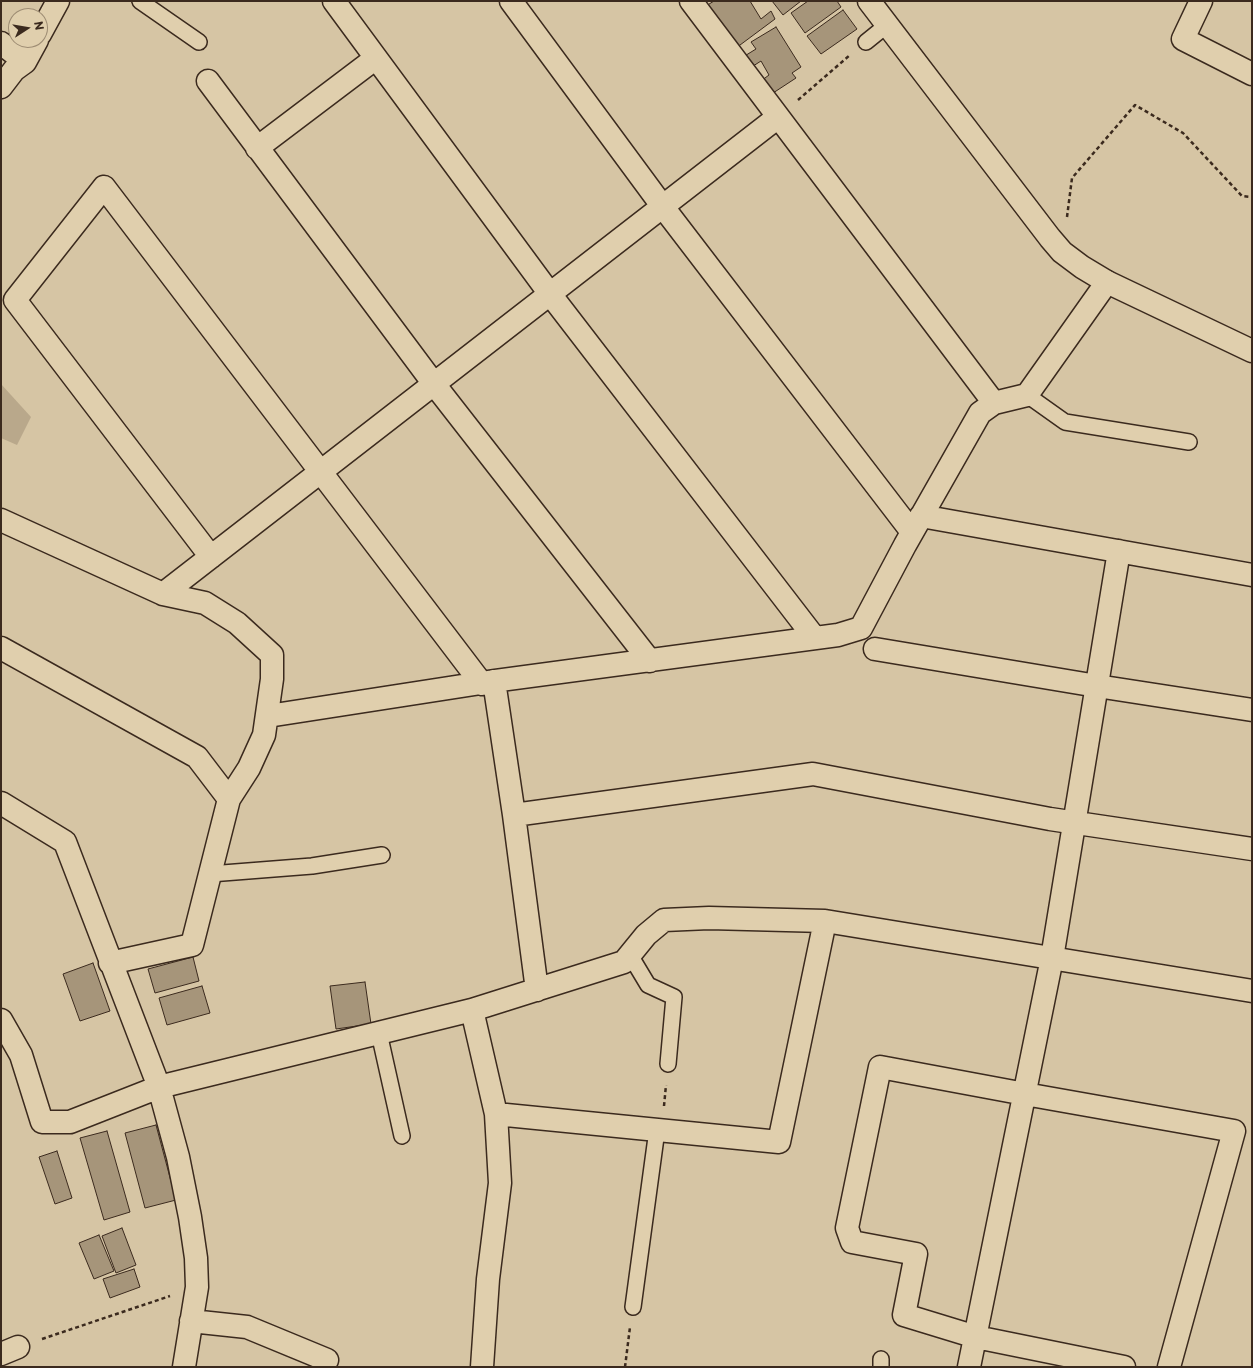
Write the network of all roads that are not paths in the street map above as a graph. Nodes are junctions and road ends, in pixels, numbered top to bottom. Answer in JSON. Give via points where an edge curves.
{"nodes":[{"id":1,"x":58,"y":1,"type":"edge"},
{"id":2,"x":140,"y":1,"type":"edge"},
{"id":3,"x":512,"y":1,"type":"edge"},
{"id":4,"x":691,"y":1,"type":"edge"},
{"id":5,"x":869,"y":1,"type":"edge"},
{"id":6,"x":1201,"y":1,"type":"edge"},
{"id":7,"x":338,"y":2,"type":"edge"},
{"id":8,"x":48,"y":19,"type":"edge"},
{"id":9,"x":887,"y":25,"type":"junction"},
{"id":10,"x":199,"y":42,"type":"dead end"},
{"id":11,"x":866,"y":42,"type":"road end"},
{"id":12,"x":1,"y":43,"type":"edge"},
{"id":13,"x":33,"y":48,"type":"edge"},
{"id":14,"x":376,"y":58,"type":"junction"},
{"id":15,"x":25,"y":62,"type":"junction"},
{"id":16,"x":1252,"y":74,"type":"edge"},
{"id":17,"x":208,"y":81,"type":"dead end"},
{"id":18,"x":1,"y":88,"type":"edge"},
{"id":19,"x":781,"y":115,"type":"junction"},
{"id":20,"x":257,"y":148,"type":"junction"},
{"id":21,"x":663,"y":207,"type":"junction"},
{"id":22,"x":1107,"y":282,"type":"junction"},
{"id":23,"x":550,"y":294,"type":"junction"},
{"id":24,"x":1252,"y":351,"type":"edge"},
{"id":25,"x":434,"y":384,"type":"junction"},
{"id":26,"x":1028,"y":395,"type":"junction"},
{"id":27,"x":994,"y":403,"type":"junction"},
{"id":28,"x":1189,"y":442,"type":"dead end"},
{"id":29,"x":321,"y":472,"type":"junction"},
{"id":30,"x":1,"y":520,"type":"edge"},
{"id":31,"x":917,"y":524,"type":"junction"},
{"id":32,"x":1119,"y":551,"type":"junction"},
{"id":33,"x":211,"y":557,"type":"junction"},
{"id":34,"x":1252,"y":575,"type":"edge"},
{"id":35,"x":163,"y":594,"type":"junction"},
{"id":36,"x":814,"y":637,"type":"junction"},
{"id":37,"x":1,"y":648,"type":"edge"},
{"id":38,"x":875,"y":649,"type":"dead end"},
{"id":39,"x":650,"y":661,"type":"junction"},
{"id":40,"x":488,"y":682,"type":"junction"},
{"id":41,"x":1097,"y":686,"type":"junction"},
{"id":42,"x":1252,"y":710,"type":"edge"},
{"id":43,"x":268,"y":716,"type":"junction"},
{"id":44,"x":229,"y":799,"type":"junction"},
{"id":45,"x":1,"y":803,"type":"edge"},
{"id":46,"x":514,"y":815,"type":"junction"},
{"id":47,"x":1074,"y":823,"type":"junction"},
{"id":48,"x":1252,"y":849,"type":"edge"},
{"id":49,"x":382,"y":854,"type":"dead end"},
{"id":50,"x":210,"y":874,"type":"junction"},
{"id":51,"x":825,"y":921,"type":"junction"},
{"id":52,"x":630,"y":955,"type":"junction"},
{"id":53,"x":1052,"y":958,"type":"junction"},
{"id":54,"x":110,"y":962,"type":"junction"},
{"id":55,"x":537,"y":990,"type":"junction"},
{"id":56,"x":1252,"y":992,"type":"edge"},
{"id":57,"x":472,"y":1010,"type":"junction"},
{"id":58,"x":1,"y":1020,"type":"edge"},
{"id":59,"x":380,"y":1033,"type":"junction"},
{"id":60,"x":668,"y":1064,"type":"road end"},
{"id":61,"x":159,"y":1087,"type":"junction"},
{"id":62,"x":1025,"y":1094,"type":"junction"},
{"id":63,"x":496,"y":1114,"type":"junction"},
{"id":64,"x":659,"y":1130,"type":"junction"},
{"id":65,"x":1243,"y":1132,"type":"edge"},
{"id":66,"x":402,"y":1136,"type":"dead end"},
{"id":67,"x":633,"y":1307,"type":"road end"},
{"id":68,"x":191,"y":1321,"type":"junction"},
{"id":69,"x":976,"y":1337,"type":"junction"},
{"id":70,"x":327,"y":1360,"type":"dead end"},
{"id":71,"x":1115,"y":1366,"type":"edge"},
{"id":72,"x":184,"y":1367,"type":"edge"},
{"id":73,"x":482,"y":1367,"type":"edge"},
{"id":74,"x":970,"y":1367,"type":"edge"},
{"id":75,"x":1169,"y":1367,"type":"edge"}],
"edges":[{"from":1,"to":8,"type":"street"},
{"from":2,"to":10,"type":"lane"},
{"from":3,"to":21,"type":"street"},
{"from":4,"to":19,"type":"street"},
{"from":5,"to":9,"type":"street"},
{"from":6,"to":16,"type":"street","via":[[1183,39]]},
{"from":7,"to":14,"type":"street"},
{"from":9,"to":11,"type":"lane"},
{"from":9,"to":22,"type":"street","via":[[1050,238],[1062,252]]},
{"from":12,"to":15,"type":"street"},
{"from":13,"to":15,"type":"street"},
{"from":14,"to":20,"type":"street"},
{"from":14,"to":23,"type":"street"},
{"from":15,"to":18,"type":"street","via":[[14,70]]},
{"from":17,"to":20,"type":"street"},
{"from":19,"to":21,"type":"street"},
{"from":19,"to":27,"type":"street"},
{"from":20,"to":25,"type":"street"},
{"from":21,"to":23,"type":"street"},
{"from":21,"to":31,"type":"street"},
{"from":22,"to":24,"type":"street"},
{"from":22,"to":26,"type":"street"},
{"from":23,"to":25,"type":"street"},
{"from":23,"to":36,"type":"street"},
{"from":25,"to":29,"type":"street"},
{"from":25,"to":39,"type":"street"},
{"from":26,"to":27,"type":"street"},
{"from":26,"to":28,"type":"lane","via":[[1065,422]]},
{"from":27,"to":31,"type":"street","via":[[980,413]]},
{"from":29,"to":33,"type":"street"},
{"from":29,"to":33,"type":"street","via":[[104,187],[14,300]]},
{"from":29,"to":40,"type":"street"},
{"from":30,"to":35,"type":"street"},
{"from":31,"to":32,"type":"street"},
{"from":31,"to":36,"type":"street","via":[[861,628],[845,640]]},
{"from":32,"to":34,"type":"street"},
{"from":32,"to":41,"type":"street"},
{"from":33,"to":35,"type":"street"},
{"from":35,"to":43,"type":"street","via":[[205,603],[237,623],[272,655]]},
{"from":36,"to":39,"type":"street"},
{"from":37,"to":44,"type":"street","via":[[197,757]]},
{"from":38,"to":41,"type":"street"},
{"from":39,"to":40,"type":"street"},
{"from":40,"to":43,"type":"street"},
{"from":40,"to":46,"type":"street"},
{"from":41,"to":42,"type":"street"},
{"from":41,"to":47,"type":"street"},
{"from":43,"to":44,"type":"street","via":[[264,736],[249,768]]},
{"from":44,"to":50,"type":"street"},
{"from":45,"to":54,"type":"street","via":[[65,842]]},
{"from":46,"to":47,"type":"street","via":[[812,774]]},
{"from":46,"to":55,"type":"street"},
{"from":47,"to":48,"type":"street"},
{"from":47,"to":53,"type":"street"},
{"from":49,"to":50,"type":"lane","via":[[312,866]]},
{"from":50,"to":54,"type":"street","via":[[192,945]]},
{"from":51,"to":52,"type":"street","via":[[709,918],[664,920],[646,935]]},
{"from":51,"to":53,"type":"street"},
{"from":51,"to":64,"type":"street","via":[[779,1142]]},
{"from":52,"to":55,"type":"street","via":[[624,962]]},
{"from":52,"to":60,"type":"lane","via":[[648,984],[674,997]]},
{"from":53,"to":56,"type":"street"},
{"from":53,"to":62,"type":"street"},
{"from":54,"to":61,"type":"street"},
{"from":55,"to":57,"type":"street"},
{"from":57,"to":59,"type":"street"},
{"from":57,"to":63,"type":"street"},
{"from":58,"to":61,"type":"street","via":[[21,1055],[42,1122],[70,1122]]},
{"from":59,"to":61,"type":"street"},
{"from":59,"to":66,"type":"lane"},
{"from":61,"to":68,"type":"street","via":[[178,1157],[196,1258],[197,1287]]},
{"from":62,"to":65,"type":"street"},
{"from":62,"to":69,"type":"street"},
{"from":62,"to":69,"type":"street","via":[[880,1067],[847,1228],[852,1242],[916,1254],[904,1315]]},
{"from":63,"to":64,"type":"street"},
{"from":63,"to":73,"type":"street","via":[[500,1183],[488,1279]]},
{"from":64,"to":67,"type":"lane"},
{"from":65,"to":75,"type":"street"},
{"from":68,"to":70,"type":"street","via":[[246,1327]]},
{"from":68,"to":72,"type":"street"},
{"from":69,"to":71,"type":"street"},
{"from":69,"to":74,"type":"street"}]}
